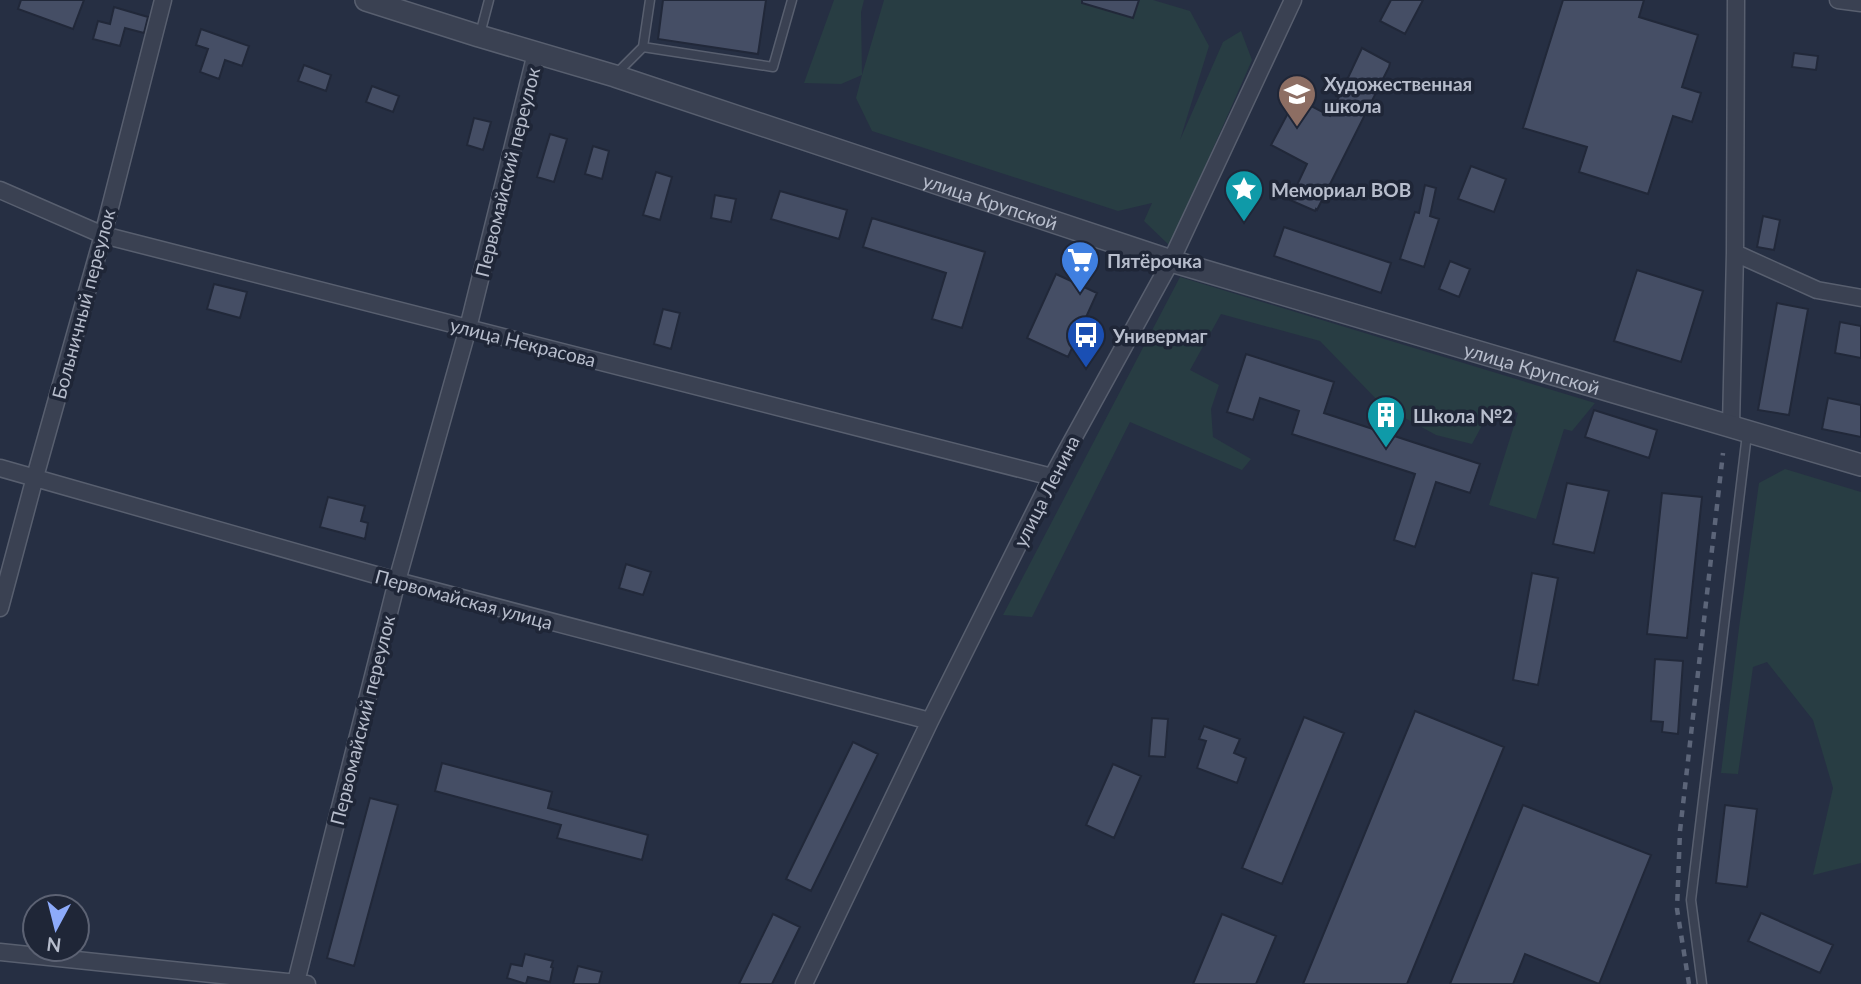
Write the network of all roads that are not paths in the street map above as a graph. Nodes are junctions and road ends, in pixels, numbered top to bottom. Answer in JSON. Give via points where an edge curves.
{"nodes":[{"id":1,"x":163,"y":0,"type":"edge"},
{"id":2,"x":366,"y":0,"type":"edge"},
{"id":3,"x":489,"y":0,"type":"edge"},
{"id":4,"x":650,"y":0,"type":"edge"},
{"id":5,"x":792,"y":0,"type":"edge"},
{"id":6,"x":1293,"y":0,"type":"edge"},
{"id":7,"x":1736,"y":0,"type":"edge"},
{"id":8,"x":1838,"y":0,"type":"edge"},
{"id":9,"x":1861,"y":3,"type":"edge"},
{"id":10,"x":479,"y":36,"type":"junction"},
{"id":11,"x":643,"y":47,"type":"junction"},
{"id":12,"x":536,"y":53,"type":"junction"},
{"id":13,"x":615,"y":76,"type":"junction"},
{"id":14,"x":0,"y":190,"type":"edge"},
{"id":15,"x":103,"y":234,"type":"junction"},
{"id":16,"x":1735,"y":253,"type":"junction"},
{"id":17,"x":1171,"y":261,"type":"junction"},
{"id":18,"x":1861,"y":298,"type":"edge"},
{"id":19,"x":468,"y":328,"type":"junction"},
{"id":20,"x":1739,"y":428,"type":"junction"},
{"id":21,"x":1861,"y":465,"type":"edge"},
{"id":22,"x":0,"y":468,"type":"edge"},
{"id":23,"x":34,"y":477,"type":"junction"},
{"id":24,"x":1052,"y":477,"type":"junction"},
{"id":25,"x":397,"y":581,"type":"junction"},
{"id":26,"x":1,"y":599,"type":"edge"},
{"id":27,"x":930,"y":721,"type":"junction"},
{"id":28,"x":0,"y":952,"type":"edge"},
{"id":29,"x":302,"y":983,"type":"edge"},
{"id":30,"x":804,"y":984,"type":"edge"},
{"id":31,"x":1702,"y":984,"type":"edge"}],
"edges":[{"from":1,"to":15,"type":"street","name":"Больничный переулок"},
{"from":2,"to":10,"type":"street","name":"улица Крупской"},
{"from":3,"to":10,"type":"lane"},
{"from":4,"to":11,"type":"lane"},
{"from":5,"to":11,"type":"lane","via":[[773,67]]},
{"from":6,"to":17,"type":"street","name":"улица Ленина"},
{"from":7,"to":16,"type":"street"},
{"from":8,"to":9,"type":"street"},
{"from":10,"to":12,"type":"street","name":"улица Крупской"},
{"from":11,"to":13,"type":"lane"},
{"from":12,"to":13,"type":"street","name":"улица Крупской"},
{"from":12,"to":19,"type":"street","name":"Первомайский переулок"},
{"from":13,"to":17,"type":"street","name":"улица Крупской"},
{"from":14,"to":15,"type":"street","name":"улица Некрасова"},
{"from":15,"to":19,"type":"street","name":"улица Некрасова"},
{"from":15,"to":23,"type":"street","name":"Больничный переулок"},
{"from":16,"to":18,"type":"street","via":[[1816,290]]},
{"from":16,"to":20,"type":"street"},
{"from":17,"to":20,"type":"street","name":"улица Крупской"},
{"from":17,"to":24,"type":"street","name":"улица Ленина"},
{"from":19,"to":24,"type":"street","name":"улица Некрасова"},
{"from":19,"to":25,"type":"street","name":"Первомайский переулок"},
{"from":20,"to":21,"type":"street","name":"улица Крупской"},
{"from":20,"to":31,"type":"lane","via":[[1691,900]]},
{"from":22,"to":23,"type":"street","name":"Первомайская улица"},
{"from":23,"to":25,"type":"street","name":"Первомайская улица"},
{"from":23,"to":26,"type":"street","name":"Больничный переулок"},
{"from":24,"to":27,"type":"street","name":"улица Ленина"},
{"from":25,"to":27,"type":"street","name":"Первомайская улица"},
{"from":25,"to":29,"type":"street","name":"Первомайский переулок"},
{"from":27,"to":30,"type":"street","name":"улица Ленина"},
{"from":28,"to":29,"type":"street"}]}
